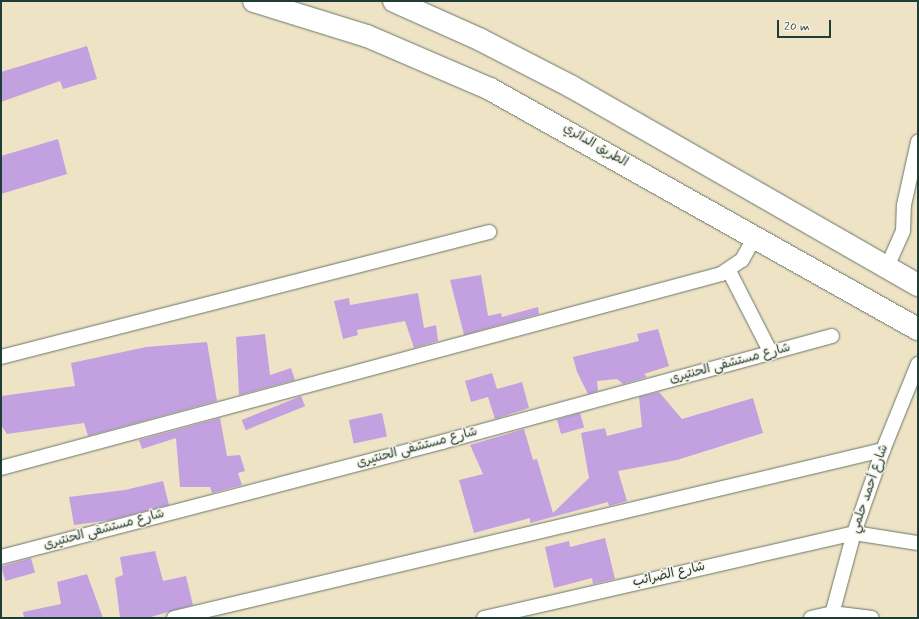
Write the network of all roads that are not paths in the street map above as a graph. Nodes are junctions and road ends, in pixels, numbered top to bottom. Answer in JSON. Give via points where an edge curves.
{"nodes":[{"id":1,"x":254,"y":1,"type":"edge"},
{"id":2,"x":394,"y":1,"type":"edge"},
{"id":3,"x":918,"y":142,"type":"edge"},
{"id":4,"x":489,"y":232,"type":"dead end"},
{"id":5,"x":754,"y":238,"type":"junction"},
{"id":6,"x":887,"y":267,"type":"junction"},
{"id":7,"x":729,"y":271,"type":"junction"},
{"id":8,"x":918,"y":284,"type":"edge"},
{"id":9,"x":918,"y":329,"type":"edge"},
{"id":10,"x":832,"y":336,"type":"dead end"},
{"id":11,"x":771,"y":352,"type":"junction"},
{"id":12,"x":1,"y":357,"type":"edge"},
{"id":13,"x":918,"y":364,"type":"edge"},
{"id":14,"x":883,"y":450,"type":"junction"},
{"id":15,"x":1,"y":468,"type":"edge"},
{"id":16,"x":854,"y":533,"type":"junction"},
{"id":17,"x":918,"y":543,"type":"edge"},
{"id":18,"x":1,"y":557,"type":"edge"},
{"id":19,"x":831,"y":616,"type":"edge"},
{"id":20,"x":174,"y":618,"type":"edge"},
{"id":21,"x":484,"y":618,"type":"edge"},
{"id":22,"x":811,"y":618,"type":"edge"},
{"id":23,"x":872,"y":618,"type":"edge"}],
"edges":[{"from":1,"to":5,"type":"highway","name":"الطريق الدائري","via":[[367,36],[490,89],[567,130]]},
{"from":2,"to":6,"type":"highway","via":[[481,40],[565,83]]},
{"from":3,"to":6,"type":"street","via":[[905,198],[903,231]]},
{"from":4,"to":12,"type":"street"},
{"from":5,"to":7,"type":"street","via":[[742,260]]},
{"from":5,"to":9,"type":"highway","name":"الطريق الدائري"},
{"from":6,"to":8,"type":"highway"},
{"from":7,"to":11,"type":"street"},
{"from":7,"to":15,"type":"street"},
{"from":10,"to":11,"type":"street","name":"شارع مستشفى الحنتيرى"},
{"from":11,"to":18,"type":"street","name":"شارع مستشفى الحنتيرى","via":[[450,440]]},
{"from":13,"to":14,"type":"street","name":"شارع أحمد حلمي"},
{"from":14,"to":16,"type":"street","name":"شارع أحمد حلمي"},
{"from":14,"to":20,"type":"street"},
{"from":16,"to":17,"type":"street"},
{"from":16,"to":19,"type":"street","name":"شارع أحمد حلمي"},
{"from":16,"to":21,"type":"street","name":"شارع الضرائب"},
{"from":19,"to":22,"type":"street"},
{"from":19,"to":23,"type":"street"}]}
